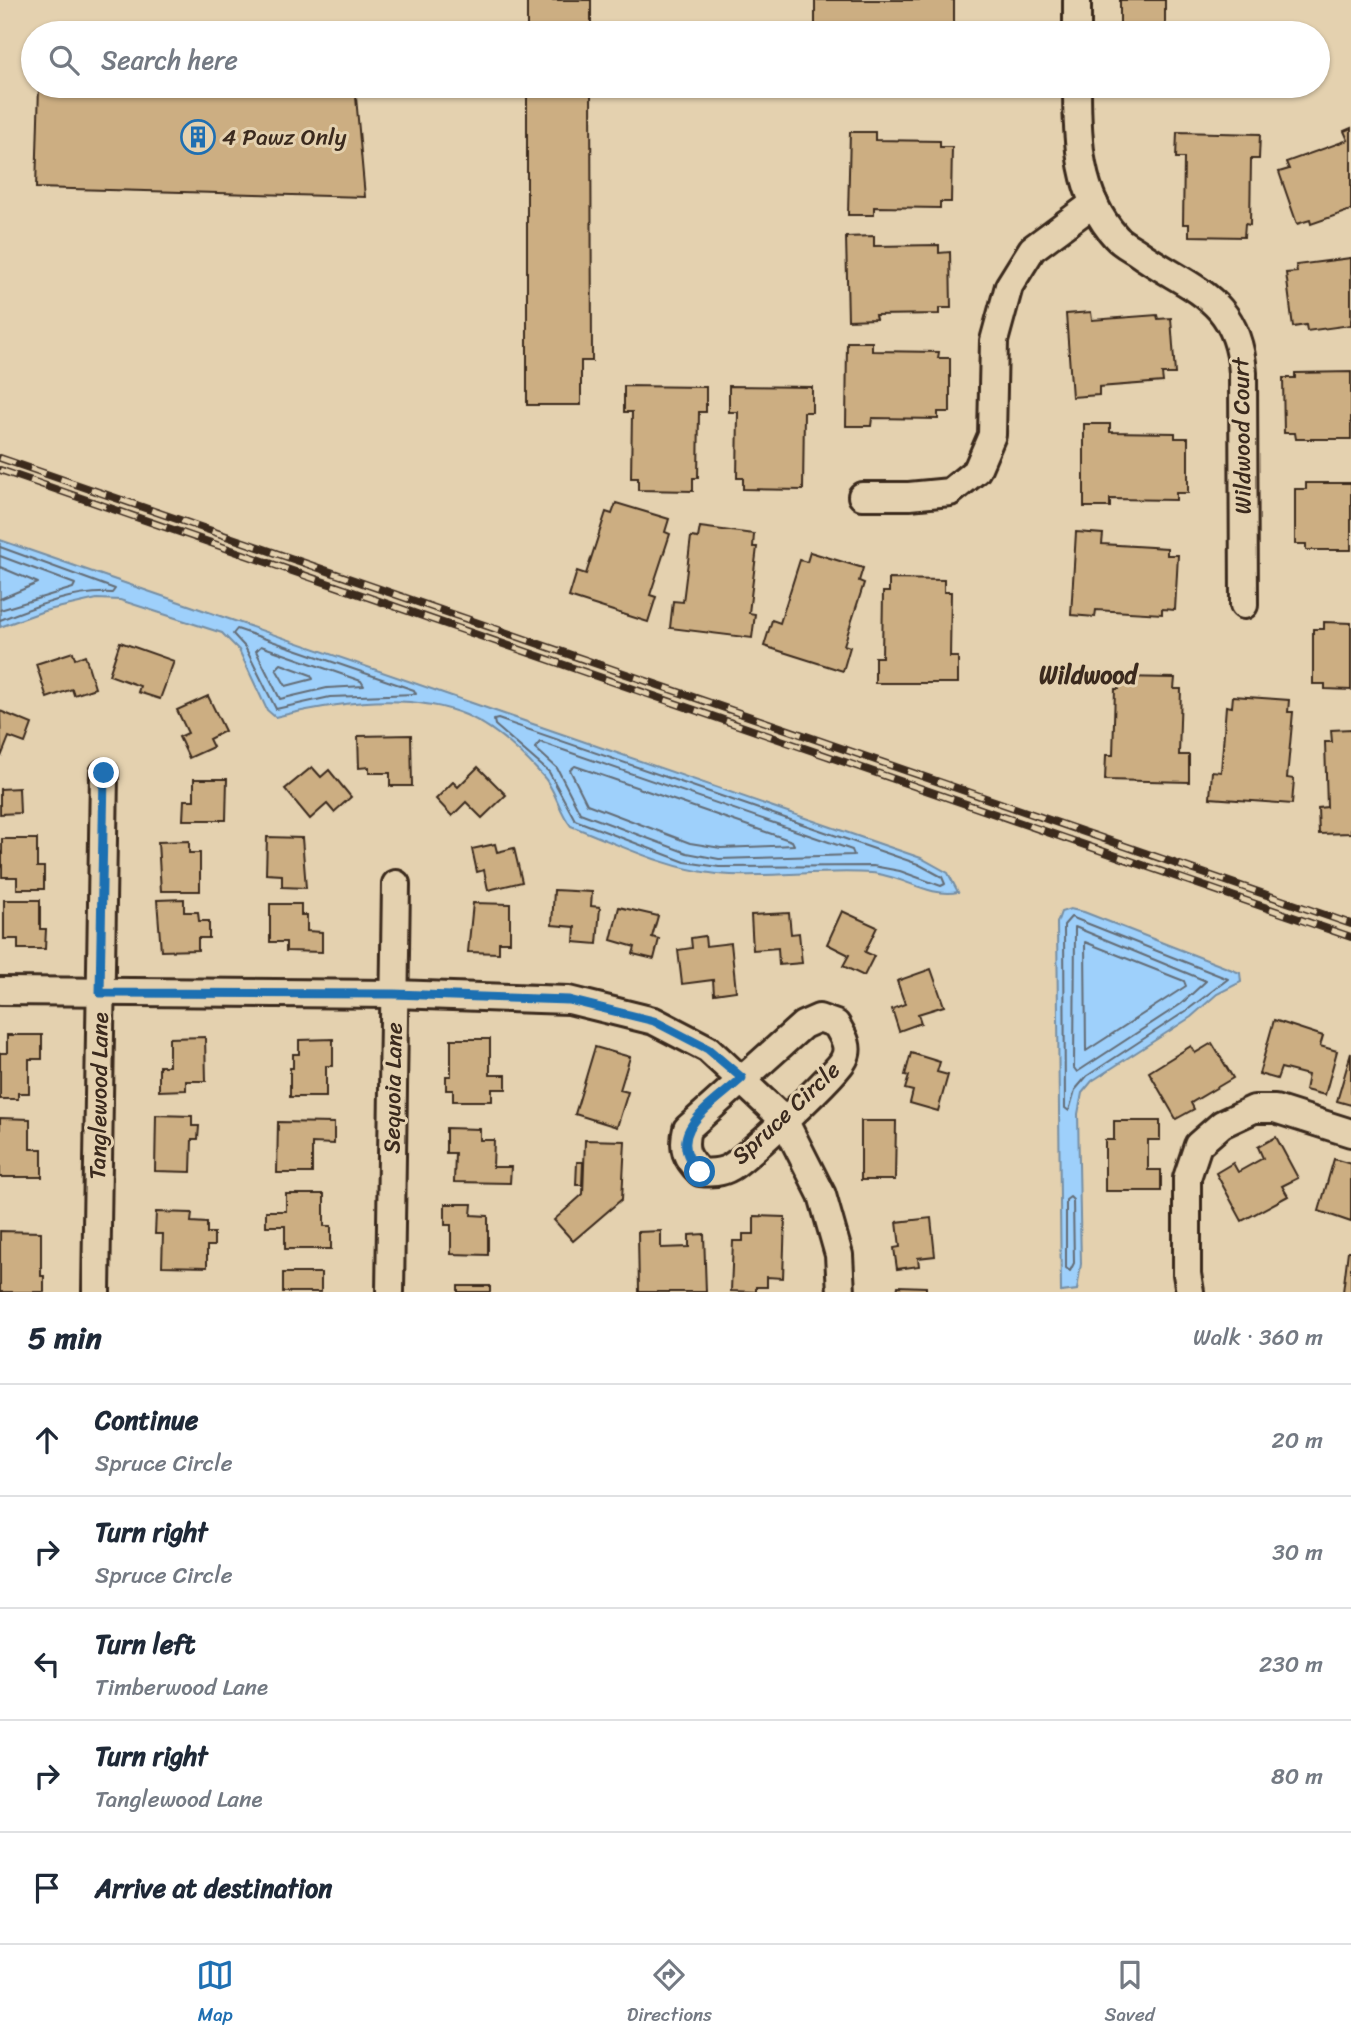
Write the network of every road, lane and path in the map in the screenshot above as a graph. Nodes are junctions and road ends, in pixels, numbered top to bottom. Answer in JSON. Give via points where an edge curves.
{"nodes":[{"id":1,"x":1077,"y":0,"type":"edge"},
{"id":2,"x":1077,"y":21,"type":"edge"},
{"id":3,"x":1078,"y":98,"type":"edge"},
{"id":4,"x":1094,"y":203,"type":"junction"},
{"id":5,"x":862,"y":496,"type":"dead end"},
{"id":6,"x":1244,"y":605,"type":"dead end"},
{"id":7,"x":104,"y":773,"type":"dead end"},
{"id":8,"x":396,"y":884,"type":"dead end"},
{"id":9,"x":0,"y":991,"type":"edge"},
{"id":10,"x":100,"y":993,"type":"junction"},
{"id":11,"x":394,"y":994,"type":"junction"},
{"id":12,"x":742,"y":1078,"type":"junction"},
{"id":13,"x":784,"y":1120,"type":"junction"},
{"id":14,"x":1351,"y":1133,"type":"edge"},
{"id":15,"x":96,"y":1292,"type":"edge"},
{"id":16,"x":390,"y":1292,"type":"edge"},
{"id":17,"x":841,"y":1292,"type":"edge"},
{"id":18,"x":1190,"y":1292,"type":"edge"}],
"edges":[{"from":1,"to":2,"type":"street"},
{"from":3,"to":4,"type":"street","name":"Wildwood Court","via":[[1080,156]]},
{"from":4,"to":5,"type":"street","via":[[1032,249],[1009,286],[993,341],[992,435],[977,470],[950,492]]},
{"from":4,"to":6,"type":"street","name":"Wildwood Court","via":[[1116,237],[1217,303],[1238,339],[1243,373]]},
{"from":7,"to":10,"type":"street","name":"Tanglewood Lane"},
{"from":8,"to":11,"type":"street","name":"Sequoia Lane"},
{"from":9,"to":10,"type":"street"},
{"from":10,"to":11,"type":"street"},
{"from":10,"to":15,"type":"street","name":"Tanglewood Lane"},
{"from":11,"to":12,"type":"street","via":[[569,1000],[654,1021],[708,1049]]},
{"from":11,"to":16,"type":"street","name":"Sequoia Lane"},
{"from":12,"to":13,"type":"street"},
{"from":12,"to":13,"type":"street","name":"Spruce Circle","via":[[687,1129],[687,1159],[700,1172],[716,1173],[731,1167]]},
{"from":12,"to":13,"type":"street","name":"Spruce Circle","via":[[803,1025],[819,1018],[836,1024],[847,1043],[844,1059]]},
{"from":13,"to":17,"type":"street","via":[[822,1195],[839,1255]]},
{"from":14,"to":18,"type":"street","via":[[1275,1108],[1254,1108],[1222,1124],[1198,1145],[1187,1178]]}]}
